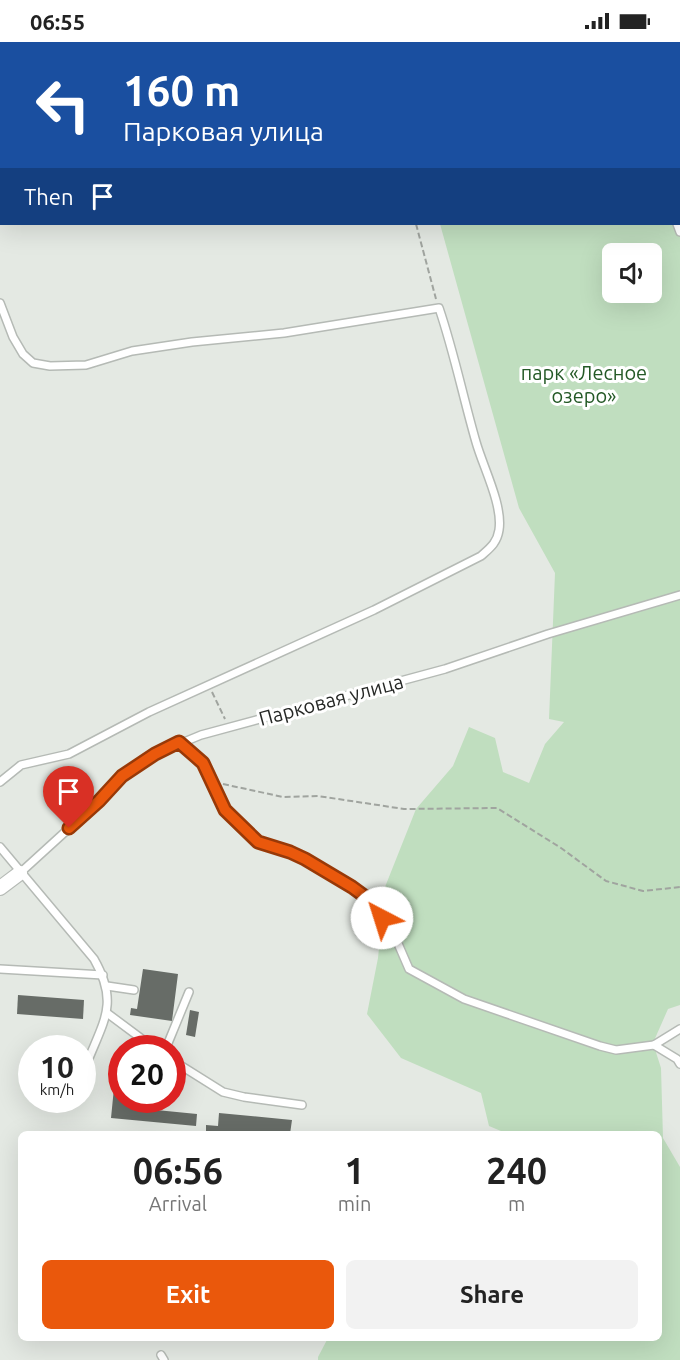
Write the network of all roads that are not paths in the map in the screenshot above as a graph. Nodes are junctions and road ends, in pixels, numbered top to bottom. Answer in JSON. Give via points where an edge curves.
{"nodes":[{"id":1,"x":0,"y":303,"type":"edge"},
{"id":2,"x":680,"y":595,"type":"edge"},
{"id":3,"x":179,"y":742,"type":"junction"},
{"id":4,"x":0,"y":782,"type":"edge"},
{"id":5,"x":0,"y":848,"type":"edge"},
{"id":6,"x":20,"y":873,"type":"junction"},
{"id":7,"x":0,"y":888,"type":"edge"},
{"id":8,"x":0,"y":969,"type":"edge"},
{"id":9,"x":103,"y":975,"type":"junction"},
{"id":10,"x":107,"y":986,"type":"junction"},
{"id":11,"x":134,"y":990,"type":"dead end"},
{"id":12,"x":189,"y":992,"type":"dead end"},
{"id":13,"x":107,"y":1013,"type":"junction"},
{"id":14,"x":680,"y":1029,"type":"edge"},
{"id":15,"x":136,"y":1035,"type":"edge"},
{"id":16,"x":171,"y":1035,"type":"edge"},
{"id":17,"x":96,"y":1040,"type":"edge"},
{"id":18,"x":654,"y":1045,"type":"junction"},
{"id":19,"x":680,"y":1064,"type":"edge"},
{"id":20,"x":186,"y":1069,"type":"edge"},
{"id":21,"x":302,"y":1105,"type":"dead end"}],
"edges":[{"from":1,"to":4,"type":"lane","via":[[23,354],[33,363],[50,366],[86,365],[132,351],[284,333],[439,308],[497,505],[499,529],[494,544],[481,556],[374,610],[148,712],[69,754],[21,765]]},
{"from":2,"to":3,"type":"lane","name":"Парковая улица","via":[[445,669]]},
{"from":3,"to":6,"type":"lane","name":"Парковая улица","via":[[122,776]]},
{"from":3,"to":18,"type":"lane","via":[[203,763],[225,810],[258,842],[305,859],[367,898],[393,932],[409,969],[464,999],[600,1046],[616,1050]]},
{"from":5,"to":6,"type":"lane"},
{"from":6,"to":7,"type":"street"},
{"from":6,"to":9,"type":"lane","via":[[94,959]]},
{"from":8,"to":9,"type":"lane"},
{"from":9,"to":10,"type":"lane"},
{"from":10,"to":11,"type":"lane"},
{"from":10,"to":13,"type":"lane"},
{"from":12,"to":16,"type":"lane"},
{"from":13,"to":15,"type":"lane"},
{"from":13,"to":17,"type":"lane"},
{"from":14,"to":18,"type":"lane"},
{"from":18,"to":19,"type":"lane"},
{"from":20,"to":21,"type":"lane","via":[[223,1092]]}]}
